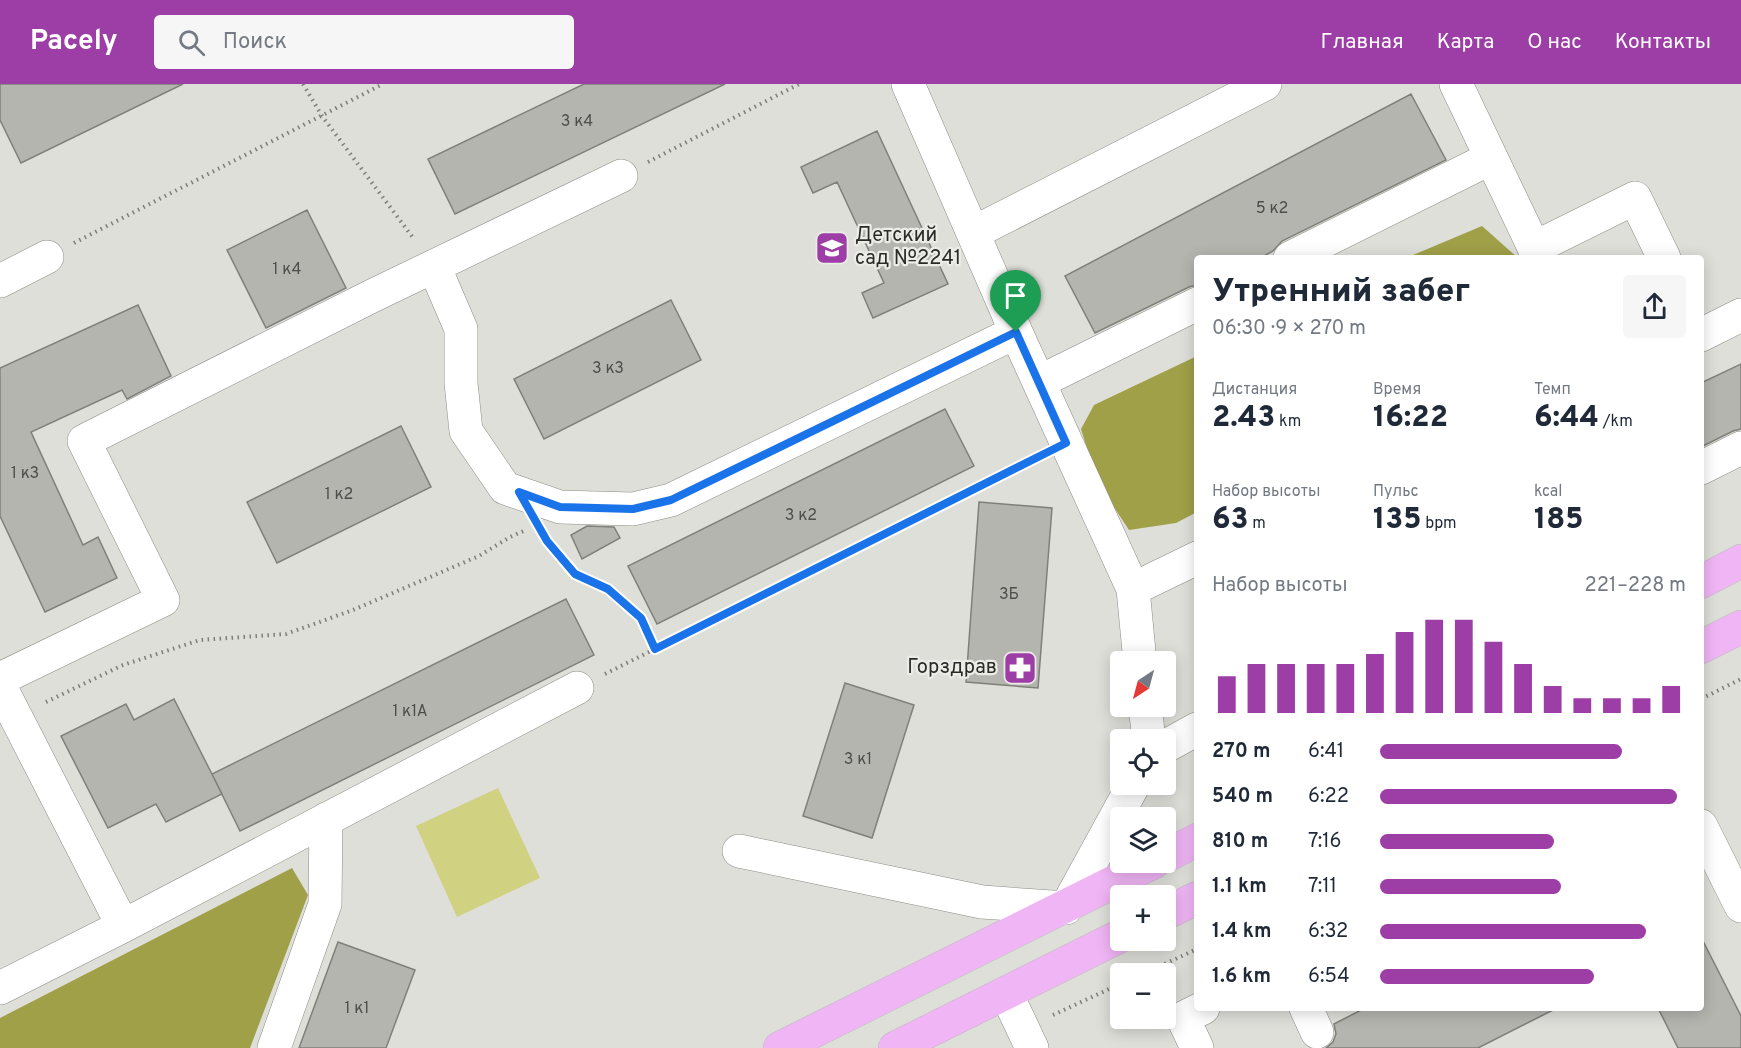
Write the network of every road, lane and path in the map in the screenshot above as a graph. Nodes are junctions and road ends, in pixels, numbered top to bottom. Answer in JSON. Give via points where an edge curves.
{"nodes":[{"id":1,"x":303,"y":84,"type":"edge"},
{"id":2,"x":383,"y":84,"type":"edge"},
{"id":3,"x":799,"y":84,"type":"edge"},
{"id":4,"x":1265,"y":84,"type":"edge"},
{"id":5,"x":1456,"y":84,"type":"edge"},
{"id":6,"x":916,"y":87,"type":"edge"},
{"id":7,"x":322,"y":116,"type":"junction"},
{"id":8,"x":1491,"y":158,"type":"junction"},
{"id":9,"x":621,"y":176,"type":"joint"},
{"id":10,"x":973,"y":233,"type":"junction"},
{"id":11,"x":1537,"y":253,"type":"edge"},
{"id":12,"x":1296,"y":255,"type":"edge"},
{"id":13,"x":1663,"y":255,"type":"edge"},
{"id":14,"x":47,"y":256,"type":"joint"},
{"id":15,"x":434,"y":266,"type":"junction"},
{"id":16,"x":0,"y":281,"type":"edge"},
{"id":17,"x":1194,"y":305,"type":"edge"},
{"id":18,"x":1741,"y":315,"type":"edge"},
{"id":19,"x":1016,"y":332,"type":"junction"},
{"id":20,"x":1704,"y":334,"type":"edge"},
{"id":21,"x":1039,"y":382,"type":"junction"},
{"id":22,"x":1066,"y":443,"type":"junction"},
{"id":23,"x":1741,"y":448,"type":"edge"},
{"id":24,"x":1704,"y":466,"type":"edge"},
{"id":25,"x":519,"y":492,"type":"junction"},
{"id":26,"x":538,"y":525,"type":"junction"},
{"id":27,"x":1194,"y":559,"type":"edge"},
{"id":28,"x":1741,"y":561,"type":"edge"},
{"id":29,"x":1704,"y":580,"type":"edge"},
{"id":30,"x":1133,"y":589,"type":"junction"},
{"id":31,"x":1741,"y":627,"type":"edge"},
{"id":32,"x":1704,"y":646,"type":"edge"},
{"id":33,"x":655,"y":649,"type":"junction"},
{"id":34,"x":1139,"y":651,"type":"edge"},
{"id":35,"x":0,"y":679,"type":"edge"},
{"id":36,"x":1741,"y":679,"type":"edge"},
{"id":37,"x":0,"y":686,"type":"edge"},
{"id":38,"x":577,"y":688,"type":"joint"},
{"id":39,"x":1704,"y":698,"type":"edge"},
{"id":40,"x":16,"y":717,"type":"junction"},
{"id":41,"x":1194,"y":731,"type":"edge"},
{"id":42,"x":1176,"y":741,"type":"edge"},
{"id":43,"x":1128,"y":795,"type":"edge"},
{"id":44,"x":326,"y":819,"type":"junction"},
{"id":45,"x":1704,"y":832,"type":"edge"},
{"id":46,"x":1194,"y":842,"type":"edge"},
{"id":47,"x":739,"y":851,"type":"dead end"},
{"id":48,"x":1176,"y":851,"type":"edge"},
{"id":49,"x":1133,"y":873,"type":"edge"},
{"id":50,"x":1194,"y":899,"type":"edge"},
{"id":51,"x":1741,"y":906,"type":"edge"},
{"id":52,"x":1066,"y":908,"type":"junction"},
{"id":53,"x":1176,"y":908,"type":"edge"},
{"id":54,"x":123,"y":926,"type":"junction"},
{"id":55,"x":1110,"y":941,"type":"edge"},
{"id":56,"x":1194,"y":950,"type":"edge"},
{"id":57,"x":1167,"y":963,"type":"edge"},
{"id":58,"x":0,"y":988,"type":"edge"},
{"id":59,"x":1110,"y":990,"type":"edge"},
{"id":60,"x":1006,"y":993,"type":"junction"},
{"id":61,"x":1197,"y":1011,"type":"edge"},
{"id":62,"x":1027,"y":1039,"type":"edge"},
{"id":63,"x":274,"y":1048,"type":"edge"},
{"id":64,"x":780,"y":1048,"type":"edge"},
{"id":65,"x":895,"y":1048,"type":"edge"},
{"id":66,"x":1197,"y":1048,"type":"edge"}],
"edges":[{"from":1,"to":7,"type":"path"},
{"from":2,"to":7,"type":"path"},
{"from":3,"to":9,"type":"path"},
{"from":4,"to":10,"type":"lane"},
{"from":5,"to":8,"type":"lane"},
{"from":6,"to":10,"type":"lane"},
{"from":7,"to":14,"type":"path"},
{"from":7,"to":15,"type":"path"},
{"from":8,"to":11,"type":"lane"},
{"from":8,"to":12,"type":"lane"},
{"from":9,"to":15,"type":"lane"},
{"from":10,"to":19,"type":"lane"},
{"from":11,"to":13,"type":"lane","via":[[1635,198]]},
{"from":14,"to":16,"type":"lane"},
{"from":15,"to":25,"type":"lane","via":[[461,328],[466,431],[505,488]]},
{"from":15,"to":35,"type":"lane","via":[[84,441],[163,600]]},
{"from":17,"to":21,"type":"lane"},
{"from":18,"to":20,"type":"lane"},
{"from":19,"to":21,"type":"lane"},
{"from":19,"to":25,"type":"lane","via":[[671,500],[633,509],[560,507]]},
{"from":21,"to":22,"type":"lane"},
{"from":22,"to":30,"type":"lane"},
{"from":22,"to":33,"type":"path"},
{"from":23,"to":24,"type":"lane"},
{"from":25,"to":26,"type":"path"},
{"from":26,"to":33,"type":"path","via":[[575,574],[608,589],[641,618]]},
{"from":26,"to":40,"type":"path","via":[[468,561],[353,610],[286,634],[200,640],[123,665]]},
{"from":27,"to":30,"type":"lane"},
{"from":28,"to":29,"type":"main road"},
{"from":30,"to":34,"type":"lane"},
{"from":31,"to":32,"type":"main road"},
{"from":33,"to":38,"type":"path"},
{"from":36,"to":39,"type":"path"},
{"from":37,"to":40,"type":"lane"},
{"from":38,"to":44,"type":"lane"},
{"from":40,"to":54,"type":"lane"},
{"from":41,"to":42,"type":"lane"},
{"from":43,"to":52,"type":"lane"},
{"from":44,"to":54,"type":"lane"},
{"from":44,"to":63,"type":"lane","via":[[325,904]]},
{"from":45,"to":51,"type":"lane"},
{"from":46,"to":48,"type":"main road"},
{"from":47,"to":52,"type":"lane","via":[[982,902]]},
{"from":49,"to":52,"type":"main road"},
{"from":50,"to":53,"type":"main road"},
{"from":52,"to":64,"type":"main road"},
{"from":54,"to":58,"type":"lane"},
{"from":55,"to":60,"type":"main road"},
{"from":56,"to":57,"type":"path"},
{"from":59,"to":62,"type":"path"},
{"from":60,"to":62,"type":"lane"},
{"from":60,"to":65,"type":"main road"},
{"from":61,"to":66,"type":"lane","via":[[1183,1018]]}]}
